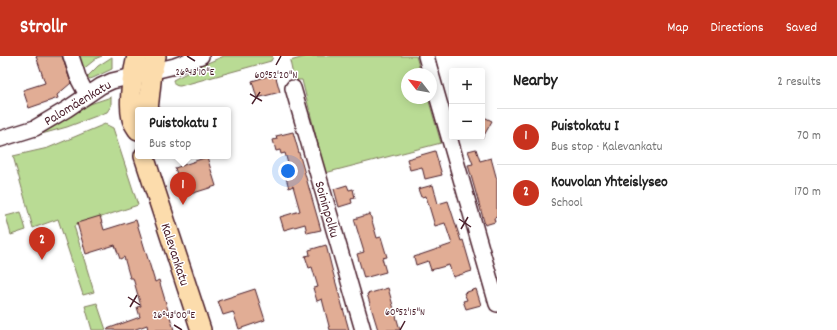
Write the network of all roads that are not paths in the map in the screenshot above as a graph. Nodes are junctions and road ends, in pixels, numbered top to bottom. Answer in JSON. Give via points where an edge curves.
{"nodes":[{"id":1,"x":71,"y":56,"type":"edge"},
{"id":2,"x":137,"y":56,"type":"edge"},
{"id":3,"x":201,"y":56,"type":"edge"},
{"id":4,"x":426,"y":56,"type":"edge"},
{"id":5,"x":154,"y":64,"type":"edge"},
{"id":6,"x":429,"y":68,"type":"edge"},
{"id":7,"x":133,"y":75,"type":"junction"},
{"id":8,"x":293,"y":88,"type":"dead end"},
{"id":9,"x":87,"y":95,"type":"junction"},
{"id":10,"x":437,"y":95,"type":"edge"},
{"id":11,"x":148,"y":107,"type":"edge"},
{"id":12,"x":135,"y":126,"type":"edge"},
{"id":13,"x":0,"y":139,"type":"edge"},
{"id":14,"x":145,"y":159,"type":"edge"},
{"id":15,"x":497,"y":304,"type":"edge"},
{"id":16,"x":202,"y":330,"type":"edge"},
{"id":17,"x":363,"y":330,"type":"edge"}],
"edges":[{"from":1,"to":9,"type":"street"},
{"from":2,"to":7,"type":"main road"},
{"from":3,"to":5,"type":"street","name":"Palomäenkatu","via":[[175,66]]},
{"from":4,"to":6,"type":"street"},
{"from":5,"to":7,"type":"street","name":"Palomäenkatu"},
{"from":5,"to":11,"type":"main road"},
{"from":7,"to":9,"type":"street","name":"Palomäenkatu","via":[[112,80]]},
{"from":7,"to":12,"type":"main road","via":[[131,108]]},
{"from":8,"to":17,"type":"street","name":"Soininpolku"},
{"from":9,"to":13,"type":"street","name":"Palomäenkatu","via":[[34,128]]},
{"from":10,"to":15,"type":"street"},
{"from":14,"to":16,"type":"main road","name":"Kalevankatu"}]}
